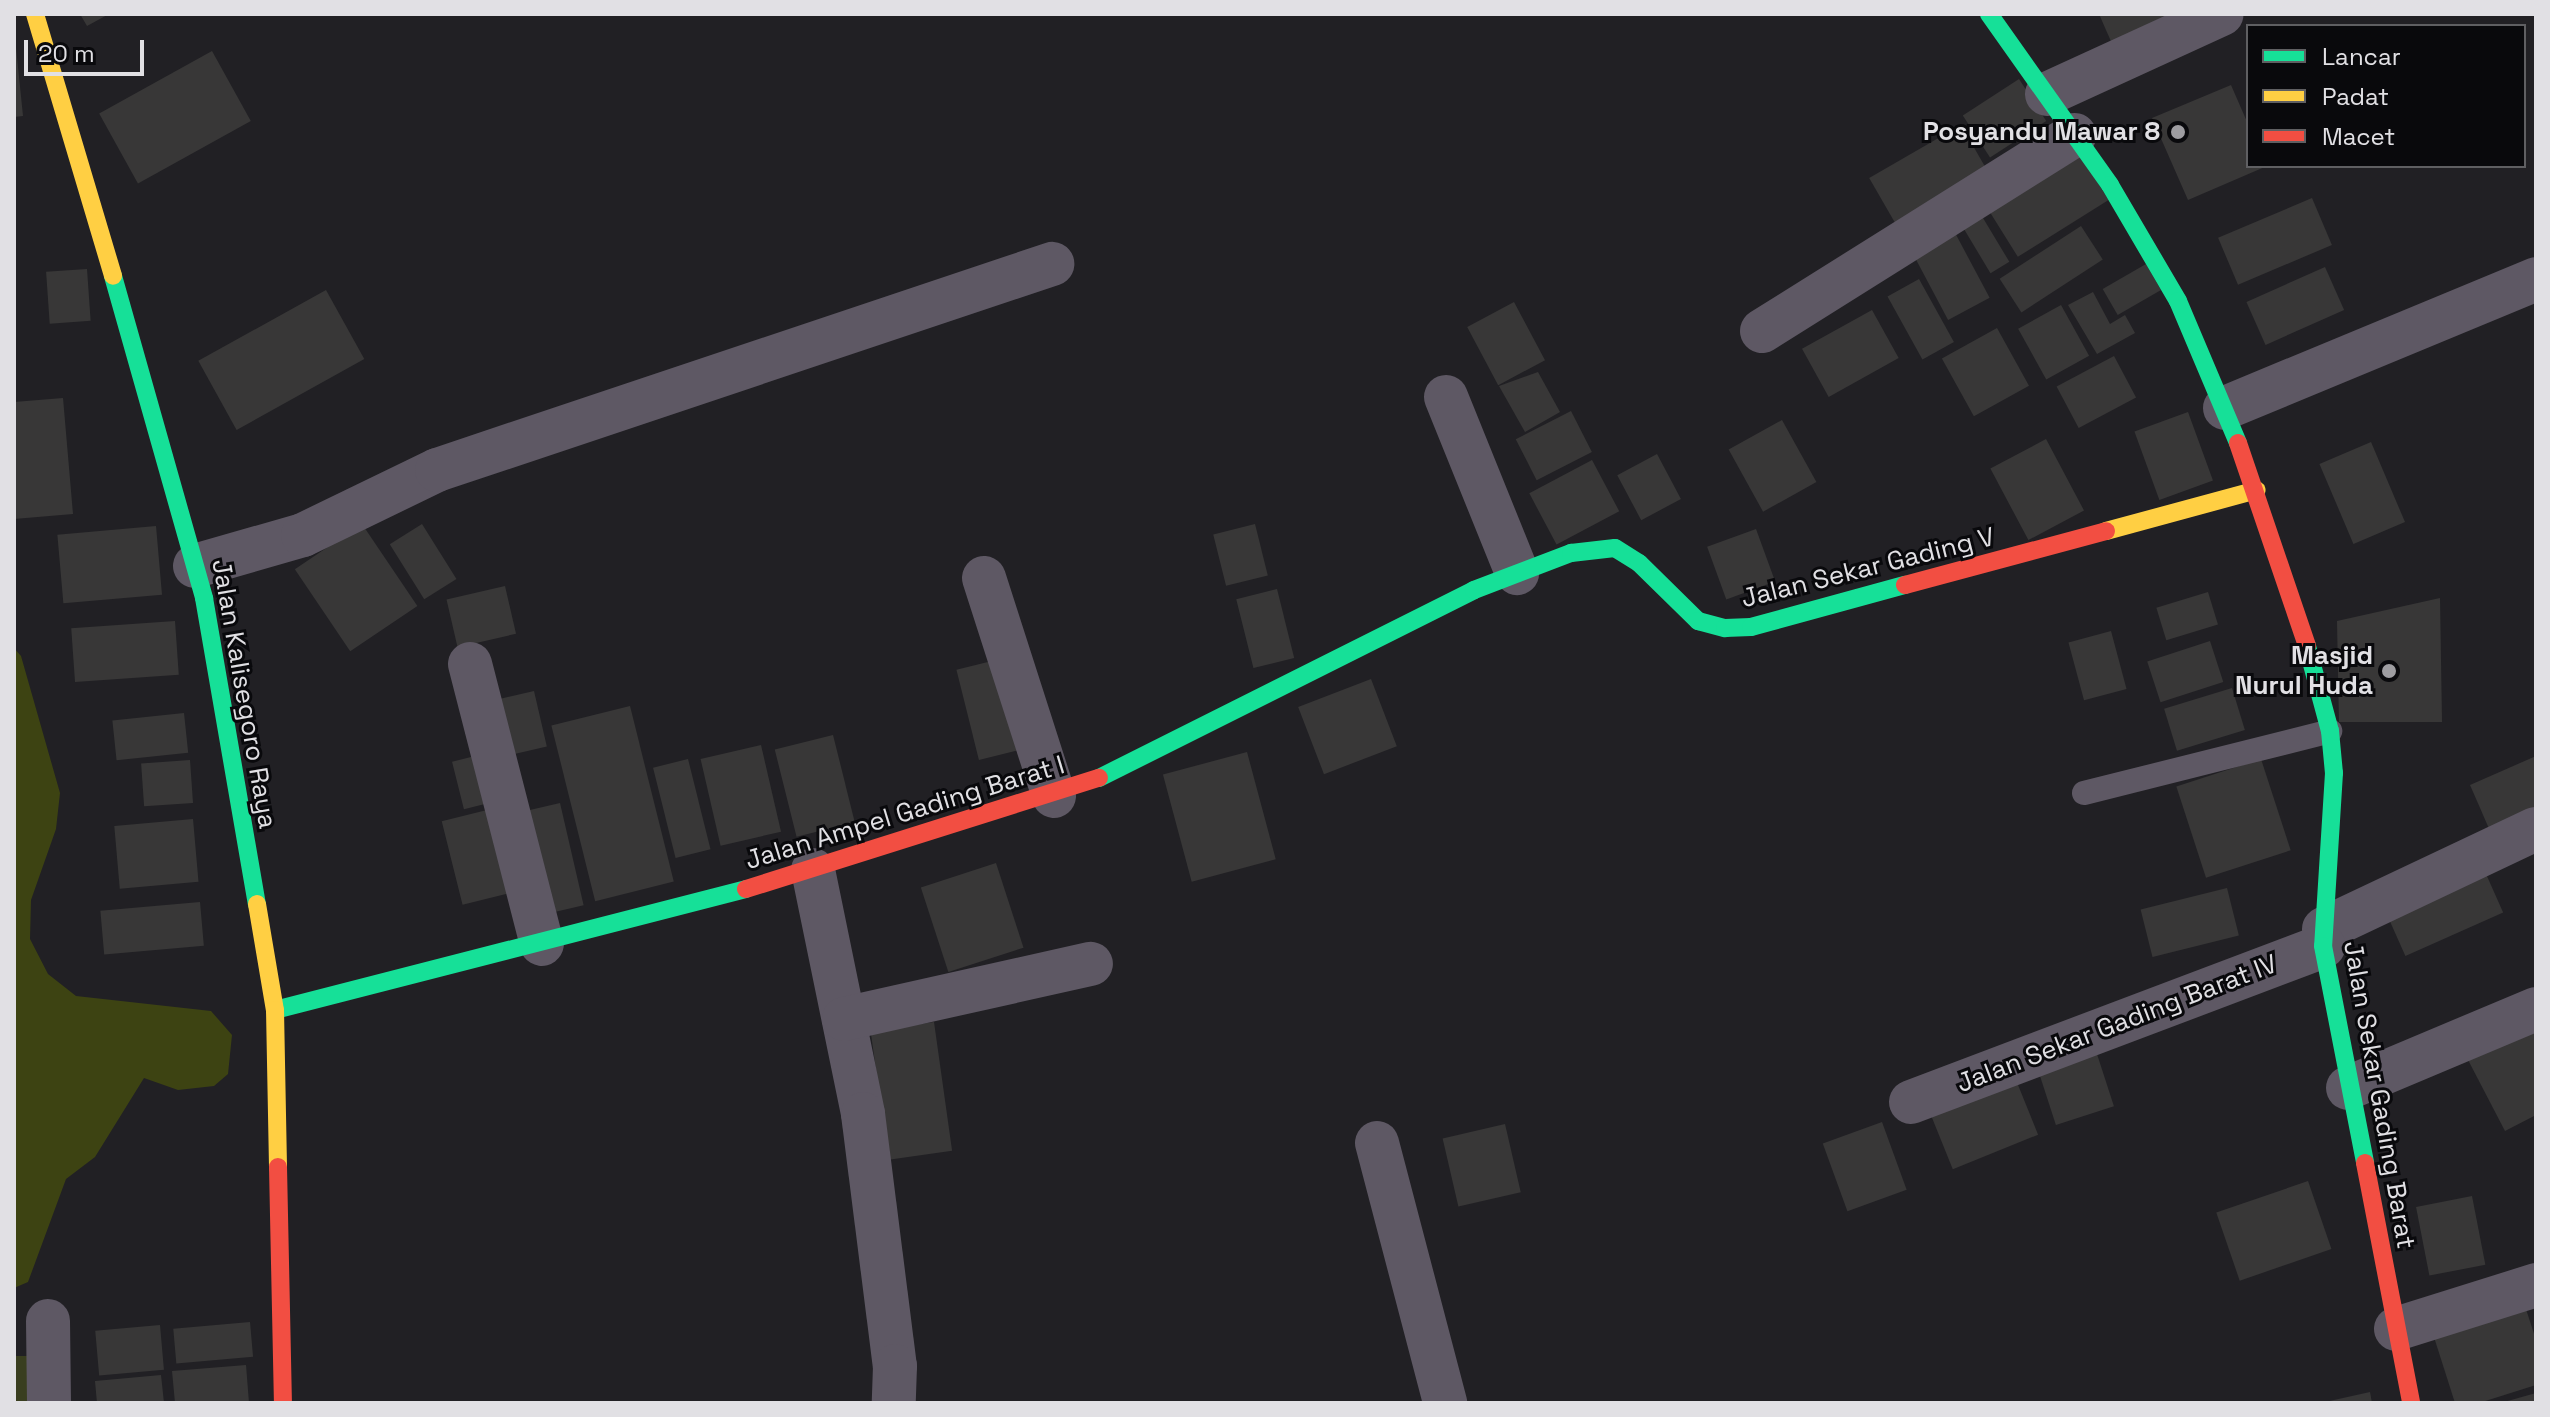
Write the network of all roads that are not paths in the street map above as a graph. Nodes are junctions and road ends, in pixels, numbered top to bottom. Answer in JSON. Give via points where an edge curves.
{"nodes":[{"id":1,"x":35,"y":14,"type":"edge"},
{"id":2,"x":1989,"y":14,"type":"edge"},
{"id":3,"x":2222,"y":14,"type":"edge"},
{"id":4,"x":2047,"y":94,"type":"junction"},
{"id":5,"x":2075,"y":135,"type":"junction"},
{"id":6,"x":1052,"y":264,"type":"dead end"},
{"id":7,"x":2536,"y":279,"type":"edge"},
{"id":8,"x":1762,"y":331,"type":"dead end"},
{"id":9,"x":1446,"y":397,"type":"dead end"},
{"id":10,"x":2225,"y":408,"type":"junction"},
{"id":11,"x":2257,"y":490,"type":"junction"},
{"id":12,"x":195,"y":566,"type":"junction"},
{"id":13,"x":1517,"y":573,"type":"junction"},
{"id":14,"x":984,"y":578,"type":"dead end"},
{"id":15,"x":470,"y":664,"type":"dead end"},
{"id":16,"x":2330,"y":731,"type":"junction"},
{"id":17,"x":2084,"y":793,"type":"dead end"},
{"id":18,"x":1054,"y":796,"type":"junction"},
{"id":19,"x":2536,"y":829,"type":"edge"},
{"id":20,"x":813,"y":870,"type":"junction"},
{"id":21,"x":2324,"y":937,"type":"junction"},
{"id":22,"x":542,"y":944,"type":"junction"},
{"id":23,"x":1091,"y":964,"type":"dead end"},
{"id":24,"x":2536,"y":1009,"type":"edge"},
{"id":25,"x":275,"y":1010,"type":"junction"},
{"id":26,"x":844,"y":1019,"type":"junction"},
{"id":27,"x":2348,"y":1088,"type":"junction"},
{"id":28,"x":1911,"y":1102,"type":"dead end"},
{"id":29,"x":1377,"y":1143,"type":"dead end"},
{"id":30,"x":2536,"y":1285,"type":"edge"},
{"id":31,"x":48,"y":1321,"type":"dead end"},
{"id":32,"x":2396,"y":1329,"type":"junction"},
{"id":33,"x":49,"y":1403,"type":"edge"},
{"id":34,"x":283,"y":1403,"type":"edge"},
{"id":35,"x":894,"y":1403,"type":"edge"},
{"id":36,"x":1445,"y":1403,"type":"edge"},
{"id":37,"x":2411,"y":1403,"type":"edge"}],
"edges":[{"from":1,"to":12,"type":"street","name":"Jalan Kalisegoro Raya"},
{"from":2,"to":4,"type":"street","name":"Jalan Sekar Gading Barat"},
{"from":3,"to":4,"type":"street"},
{"from":4,"to":5,"type":"street","name":"Jalan Sekar Gading Barat"},
{"from":5,"to":8,"type":"street"},
{"from":5,"to":10,"type":"street","name":"Jalan Sekar Gading Barat","via":[[2178,301]]},
{"from":6,"to":12,"type":"street","via":[[437,470],[303,535]]},
{"from":7,"to":10,"type":"street"},
{"from":9,"to":13,"type":"street"},
{"from":10,"to":11,"type":"street","name":"Jalan Sekar Gading Barat"},
{"from":11,"to":13,"type":"street","name":"Jalan Sekar Gading V","via":[[1751,627],[1698,621],[1639,563],[1615,548],[1571,553]]},
{"from":11,"to":16,"type":"street","name":"Jalan Sekar Gading Barat"},
{"from":12,"to":25,"type":"street","name":"Jalan Kalisegoro Raya"},
{"from":13,"to":18,"type":"street","name":"Jalan Ampel Gading Barat I","via":[[1137,763]]},
{"from":14,"to":18,"type":"street"},
{"from":15,"to":22,"type":"street"},
{"from":16,"to":17,"type":"lane"},
{"from":16,"to":21,"type":"street","name":"Jalan Sekar Gading Barat","via":[[2334,773]]},
{"from":18,"to":20,"type":"street","name":"Jalan Ampel Gading Barat I"},
{"from":19,"to":21,"type":"street","name":"Jalan Sekar Gading Barat IV"},
{"from":20,"to":22,"type":"street","name":"Jalan Ampel Gading Barat I"},
{"from":20,"to":26,"type":"street"},
{"from":21,"to":27,"type":"street","name":"Jalan Sekar Gading Barat"},
{"from":21,"to":28,"type":"street","name":"Jalan Sekar Gading Barat IV"},
{"from":22,"to":25,"type":"street","name":"Jalan Ampel Gading Barat I"},
{"from":23,"to":26,"type":"street"},
{"from":24,"to":27,"type":"street"},
{"from":25,"to":34,"type":"street","name":"Jalan Kalisegoro Raya"},
{"from":26,"to":35,"type":"street","via":[[863,1114],[895,1366]]},
{"from":27,"to":32,"type":"street","name":"Jalan Sekar Gading Barat"},
{"from":29,"to":36,"type":"street"},
{"from":30,"to":32,"type":"street"},
{"from":31,"to":33,"type":"street"},
{"from":32,"to":37,"type":"street","name":"Jalan Sekar Gading Barat"}]}
